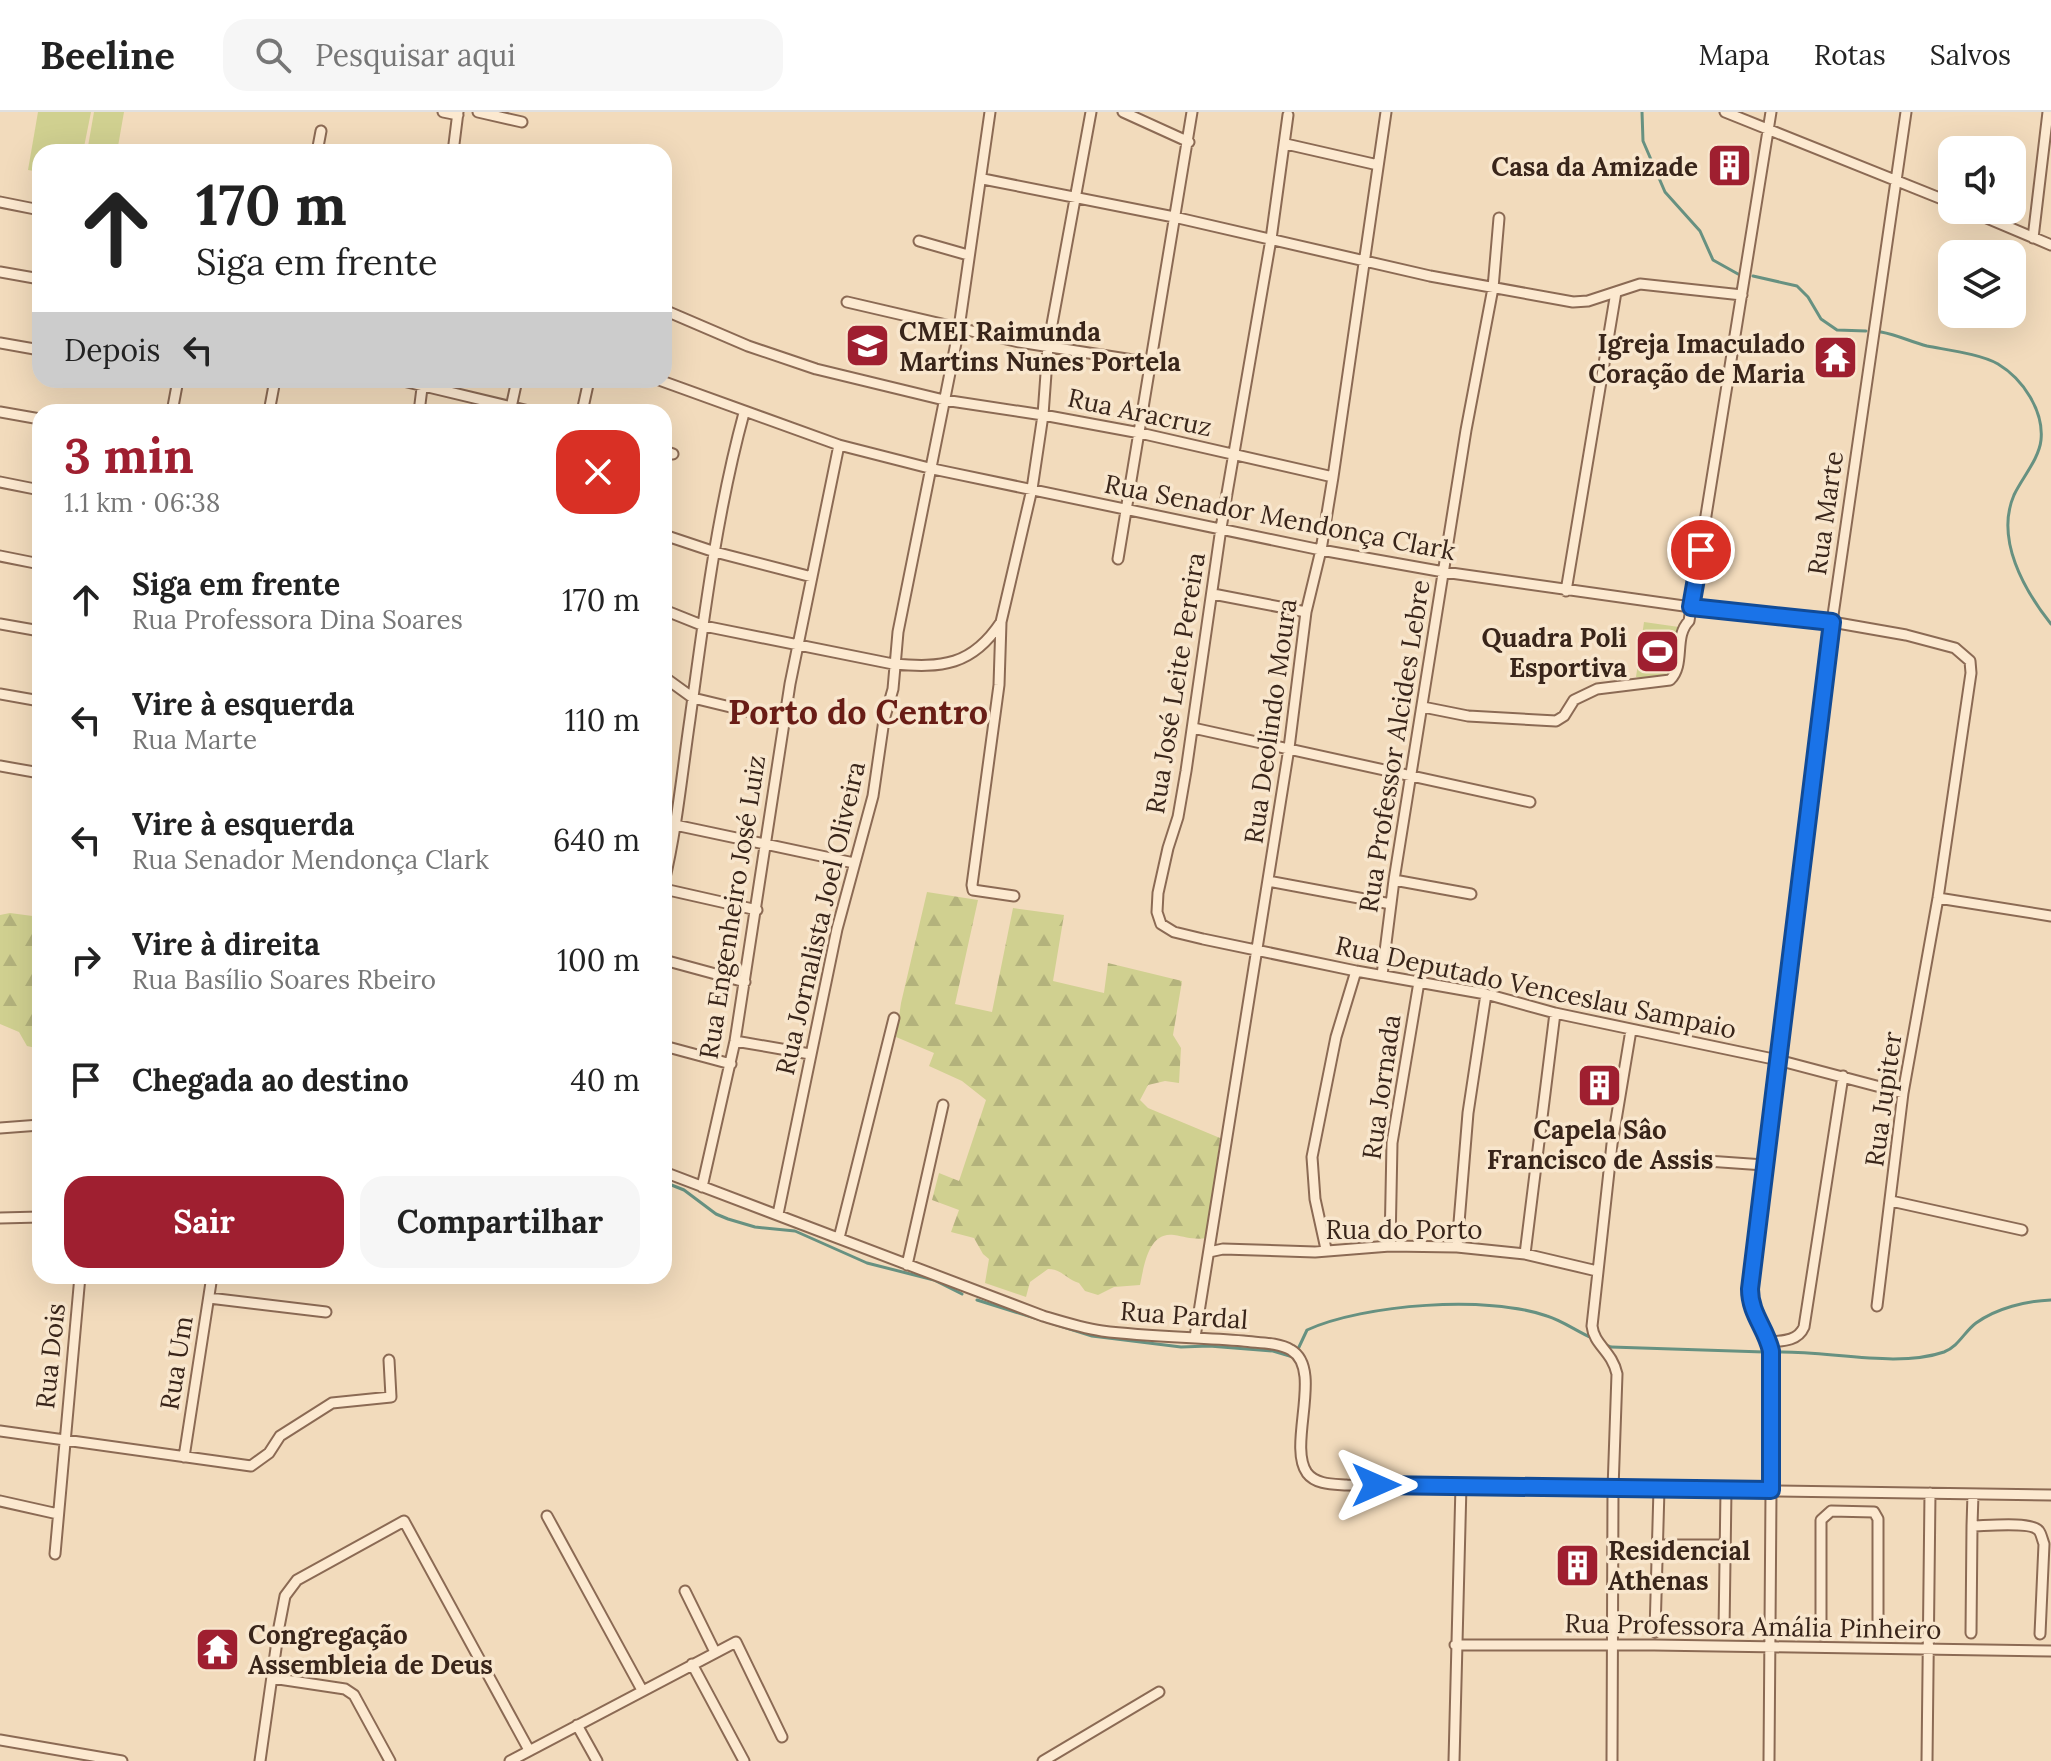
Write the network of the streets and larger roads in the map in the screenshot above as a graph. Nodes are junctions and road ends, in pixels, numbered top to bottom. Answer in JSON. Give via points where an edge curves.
{"nodes":[{"id":1,"x":443,"y":112,"type":"edge"},
{"id":2,"x":478,"y":112,"type":"edge"},
{"id":3,"x":990,"y":112,"type":"edge"},
{"id":4,"x":1091,"y":112,"type":"edge"},
{"id":5,"x":1123,"y":112,"type":"edge"},
{"id":6,"x":1192,"y":112,"type":"edge"},
{"id":7,"x":1386,"y":112,"type":"edge"},
{"id":8,"x":1725,"y":112,"type":"edge"},
{"id":9,"x":1771,"y":112,"type":"edge"},
{"id":10,"x":1906,"y":112,"type":"edge"},
{"id":11,"x":2048,"y":112,"type":"edge"},
{"id":12,"x":458,"y":114,"type":"edge"},
{"id":13,"x":1288,"y":115,"type":"dead end"},
{"id":14,"x":522,"y":122,"type":"dead end"},
{"id":15,"x":1768,"y":129,"type":"junction"},
{"id":16,"x":321,"y":131,"type":"dead end"},
{"id":17,"x":1189,"y":142,"type":"junction"},
{"id":18,"x":319,"y":144,"type":"edge"},
{"id":19,"x":454,"y":144,"type":"edge"},
{"id":20,"x":1286,"y":144,"type":"junction"},
{"id":21,"x":1378,"y":165,"type":"junction"},
{"id":22,"x":983,"y":179,"type":"junction"},
{"id":23,"x":1897,"y":180,"type":"junction"},
{"id":24,"x":1074,"y":197,"type":"junction"},
{"id":25,"x":1938,"y":197,"type":"edge"},
{"id":26,"x":0,"y":202,"type":"edge"},
{"id":27,"x":32,"y":208,"type":"edge"},
{"id":28,"x":1174,"y":217,"type":"junction"},
{"id":29,"x":1499,"y":218,"type":"dead end"},
{"id":30,"x":2000,"y":224,"type":"edge"},
{"id":31,"x":2033,"y":238,"type":"junction"},
{"id":32,"x":1271,"y":239,"type":"junction"},
{"id":33,"x":919,"y":241,"type":"dead end"},
{"id":34,"x":2051,"y":245,"type":"edge"},
{"id":35,"x":968,"y":255,"type":"junction"},
{"id":36,"x":1365,"y":260,"type":"junction"},
{"id":37,"x":0,"y":272,"type":"edge"},
{"id":38,"x":32,"y":278,"type":"edge"},
{"id":39,"x":1493,"y":288,"type":"junction"},
{"id":40,"x":1616,"y":292,"type":"junction"},
{"id":41,"x":1742,"y":295,"type":"junction"},
{"id":42,"x":847,"y":302,"type":"dead end"},
{"id":43,"x":672,"y":313,"type":"edge"},
{"id":44,"x":959,"y":328,"type":"junction"},
{"id":45,"x":0,"y":343,"type":"edge"},
{"id":46,"x":1048,"y":346,"type":"junction"},
{"id":47,"x":32,"y":349,"type":"edge"},
{"id":48,"x":1152,"y":363,"type":"junction"},
{"id":49,"x":672,"y":385,"type":"edge"},
{"id":50,"x":442,"y":388,"type":"edge"},
{"id":51,"x":944,"y":400,"type":"junction"},
{"id":52,"x":494,"y":404,"type":"edge"},
{"id":53,"x":0,"y":412,"type":"edge"},
{"id":54,"x":744,"y":413,"type":"junction"},
{"id":55,"x":1043,"y":415,"type":"junction"},
{"id":56,"x":32,"y":418,"type":"edge"},
{"id":57,"x":1140,"y":433,"type":"junction"},
{"id":58,"x":839,"y":445,"type":"junction"},
{"id":59,"x":1234,"y":454,"type":"junction"},
{"id":60,"x":933,"y":469,"type":"junction"},
{"id":61,"x":1333,"y":477,"type":"junction"},
{"id":62,"x":0,"y":482,"type":"edge"},
{"id":63,"x":32,"y":488,"type":"edge"},
{"id":64,"x":1032,"y":489,"type":"junction"},
{"id":65,"x":1126,"y":508,"type":"junction"},
{"id":66,"x":1221,"y":528,"type":"junction"},
{"id":67,"x":672,"y":538,"type":"edge"},
{"id":68,"x":1321,"y":550,"type":"junction"},
{"id":69,"x":715,"y":552,"type":"junction"},
{"id":70,"x":0,"y":556,"type":"edge"},
{"id":71,"x":1118,"y":559,"type":"dead end"},
{"id":72,"x":32,"y":562,"type":"edge"},
{"id":73,"x":1444,"y":572,"type":"junction"},
{"id":74,"x":812,"y":577,"type":"junction"},
{"id":75,"x":1566,"y":591,"type":"junction"},
{"id":76,"x":1213,"y":594,"type":"junction"},
{"id":77,"x":1691,"y":607,"type":"junction"},
{"id":78,"x":1306,"y":612,"type":"junction"},
{"id":79,"x":672,"y":613,"type":"edge"},
{"id":80,"x":1001,"y":622,"type":"junction"},
{"id":81,"x":1832,"y":622,"type":"junction"},
{"id":82,"x":0,"y":624,"type":"edge"},
{"id":83,"x":704,"y":626,"type":"junction"},
{"id":84,"x":32,"y":630,"type":"edge"},
{"id":85,"x":1906,"y":635,"type":"joint"},
{"id":86,"x":798,"y":646,"type":"junction"},
{"id":87,"x":893,"y":664,"type":"junction"},
{"id":88,"x":672,"y":683,"type":"edge"},
{"id":89,"x":0,"y":694,"type":"edge"},
{"id":90,"x":693,"y":698,"type":"junction"},
{"id":91,"x":32,"y":700,"type":"edge"},
{"id":92,"x":1423,"y":707,"type":"junction"},
{"id":93,"x":784,"y":720,"type":"junction"},
{"id":94,"x":1193,"y":728,"type":"junction"},
{"id":95,"x":1289,"y":748,"type":"junction"},
{"id":96,"x":0,"y":766,"type":"edge"},
{"id":97,"x":32,"y":772,"type":"edge"},
{"id":98,"x":1411,"y":775,"type":"junction"},
{"id":99,"x":1530,"y":802,"type":"dead end"},
{"id":100,"x":675,"y":825,"type":"junction"},
{"id":101,"x":672,"y":841,"type":"edge"},
{"id":102,"x":765,"y":843,"type":"junction"},
{"id":103,"x":854,"y":863,"type":"junction"},
{"id":104,"x":1394,"y":880,"type":"junction"},
{"id":105,"x":1268,"y":881,"type":"junction"},
{"id":106,"x":672,"y":891,"type":"edge"},
{"id":107,"x":1471,"y":894,"type":"dead end"},
{"id":108,"x":1014,"y":896,"type":"dead end"},
{"id":109,"x":1938,"y":898,"type":"junction"},
{"id":110,"x":1391,"y":904,"type":"junction"},
{"id":111,"x":757,"y":910,"type":"junction"},
{"id":112,"x":2051,"y":916,"type":"edge"},
{"id":113,"x":1161,"y":924,"type":"joint"},
{"id":114,"x":1257,"y":949,"type":"junction"},
{"id":115,"x":672,"y":962,"type":"edge"},
{"id":116,"x":1356,"y":971,"type":"junction"},
{"id":117,"x":1382,"y":975,"type":"junction"},
{"id":118,"x":745,"y":982,"type":"junction"},
{"id":119,"x":1419,"y":982,"type":"junction"},
{"id":120,"x":1486,"y":994,"type":"junction"},
{"id":121,"x":1555,"y":1013,"type":"junction"},
{"id":122,"x":894,"y":1018,"type":"dead end"},
{"id":123,"x":1631,"y":1030,"type":"junction"},
{"id":124,"x":735,"y":1041,"type":"junction"},
{"id":125,"x":672,"y":1048,"type":"edge"},
{"id":126,"x":810,"y":1054,"type":"junction"},
{"id":127,"x":1778,"y":1060,"type":"junction"},
{"id":128,"x":731,"y":1064,"type":"junction"},
{"id":129,"x":1843,"y":1076,"type":"junction"},
{"id":130,"x":1903,"y":1093,"type":"junction"},
{"id":131,"x":943,"y":1105,"type":"dead end"},
{"id":132,"x":32,"y":1126,"type":"edge"},
{"id":133,"x":0,"y":1128,"type":"edge"},
{"id":134,"x":1693,"y":1160,"type":"dead end"},
{"id":135,"x":1764,"y":1165,"type":"junction"},
{"id":136,"x":672,"y":1175,"type":"edge"},
{"id":137,"x":702,"y":1187,"type":"junction"},
{"id":138,"x":1891,"y":1201,"type":"junction"},
{"id":139,"x":778,"y":1214,"type":"junction"},
{"id":140,"x":32,"y":1217,"type":"edge"},
{"id":141,"x":0,"y":1218,"type":"edge"},
{"id":142,"x":2022,"y":1230,"type":"dead end"},
{"id":143,"x":839,"y":1238,"type":"junction"},
{"id":144,"x":1390,"y":1246,"type":"junction"},
{"id":145,"x":1457,"y":1247,"type":"junction"},
{"id":146,"x":1326,"y":1249,"type":"junction"},
{"id":147,"x":1209,"y":1252,"type":"junction"},
{"id":148,"x":1525,"y":1254,"type":"junction"},
{"id":149,"x":907,"y":1265,"type":"junction"},
{"id":150,"x":1597,"y":1271,"type":"junction"},
{"id":151,"x":79,"y":1284,"type":"edge"},
{"id":152,"x":211,"y":1284,"type":"edge"},
{"id":153,"x":209,"y":1298,"type":"junction"},
{"id":154,"x":1877,"y":1306,"type":"dead end"},
{"id":155,"x":326,"y":1312,"type":"dead end"},
{"id":156,"x":1195,"y":1337,"type":"junction"},
{"id":157,"x":1769,"y":1342,"type":"junction"},
{"id":158,"x":389,"y":1360,"type":"dead end"},
{"id":159,"x":0,"y":1431,"type":"edge"},
{"id":160,"x":64,"y":1441,"type":"junction"},
{"id":161,"x":184,"y":1457,"type":"junction"},
{"id":162,"x":1461,"y":1485,"type":"junction"},
{"id":163,"x":1613,"y":1489,"type":"junction"},
{"id":164,"x":1659,"y":1489,"type":"junction"},
{"id":165,"x":1726,"y":1490,"type":"junction"},
{"id":166,"x":1771,"y":1490,"type":"junction"},
{"id":167,"x":1838,"y":1492,"type":"junction"},
{"id":168,"x":1865,"y":1492,"type":"junction"},
{"id":169,"x":1930,"y":1493,"type":"junction"},
{"id":170,"x":1973,"y":1494,"type":"junction"},
{"id":171,"x":2051,"y":1495,"type":"edge"},
{"id":172,"x":0,"y":1501,"type":"edge"},
{"id":173,"x":1838,"y":1511,"type":"junction"},
{"id":174,"x":1864,"y":1511,"type":"junction"},
{"id":175,"x":58,"y":1514,"type":"junction"},
{"id":176,"x":547,"y":1516,"type":"dead end"},
{"id":177,"x":1972,"y":1526,"type":"junction"},
{"id":178,"x":1658,"y":1545,"type":"junction"},
{"id":179,"x":1725,"y":1545,"type":"junction"},
{"id":180,"x":55,"y":1554,"type":"dead end"},
{"id":181,"x":685,"y":1591,"type":"dead end"},
{"id":182,"x":1724,"y":1631,"type":"dead end"},
{"id":183,"x":1655,"y":1632,"type":"dead end"},
{"id":184,"x":1971,"y":1633,"type":"dead end"},
{"id":185,"x":1821,"y":1634,"type":"dead end"},
{"id":186,"x":1878,"y":1634,"type":"dead end"},
{"id":187,"x":2040,"y":1634,"type":"dead end"},
{"id":188,"x":1455,"y":1645,"type":"junction"},
{"id":189,"x":1611,"y":1645,"type":"junction"},
{"id":190,"x":1770,"y":1647,"type":"junction"},
{"id":191,"x":1928,"y":1650,"type":"junction"},
{"id":192,"x":2051,"y":1651,"type":"edge"},
{"id":193,"x":715,"y":1652,"type":"junction"},
{"id":194,"x":692,"y":1664,"type":"junction"},
{"id":195,"x":272,"y":1678,"type":"junction"},
{"id":196,"x":642,"y":1690,"type":"junction"},
{"id":197,"x":1159,"y":1692,"type":"dead end"},
{"id":198,"x":577,"y":1725,"type":"junction"},
{"id":199,"x":782,"y":1737,"type":"dead end"},
{"id":200,"x":0,"y":1740,"type":"edge"},
{"id":201,"x":529,"y":1750,"type":"junction"},
{"id":202,"x":89,"y":1758,"type":"edge"},
{"id":203,"x":122,"y":1761,"type":"edge"},
{"id":204,"x":260,"y":1761,"type":"edge"},
{"id":205,"x":390,"y":1761,"type":"edge"},
{"id":206,"x":510,"y":1761,"type":"edge"},
{"id":207,"x":597,"y":1761,"type":"edge"},
{"id":208,"x":744,"y":1761,"type":"edge"},
{"id":209,"x":1043,"y":1761,"type":"edge"},
{"id":210,"x":1454,"y":1761,"type":"edge"},
{"id":211,"x":1612,"y":1761,"type":"edge"},
{"id":212,"x":1769,"y":1761,"type":"edge"},
{"id":213,"x":1927,"y":1761,"type":"edge"}],
"edges":[{"from":1,"to":12,"type":"street"},
{"from":2,"to":14,"type":"street"},
{"from":3,"to":22,"type":"street","name":"Rua Jornalista Joel Oliveira"},
{"from":4,"to":24,"type":"street"},
{"from":5,"to":17,"type":"street"},
{"from":6,"to":17,"type":"street"},
{"from":7,"to":21,"type":"street","name":"Rua Deolindo Moura"},
{"from":8,"to":15,"type":"street"},
{"from":9,"to":15,"type":"street"},
{"from":10,"to":23,"type":"street","name":"Rua Marte"},
{"from":11,"to":31,"type":"street"},
{"from":12,"to":19,"type":"street"},
{"from":13,"to":20,"type":"street","name":"Rua José Leite Pereira"},
{"from":15,"to":23,"type":"street"},
{"from":15,"to":41,"type":"street"},
{"from":16,"to":18,"type":"street"},
{"from":17,"to":28,"type":"street"},
{"from":20,"to":21,"type":"street"},
{"from":20,"to":32,"type":"street","name":"Rua José Leite Pereira"},
{"from":21,"to":36,"type":"street","name":"Rua Deolindo Moura"},
{"from":22,"to":24,"type":"street"},
{"from":22,"to":35,"type":"street","name":"Rua Jornalista Joel Oliveira"},
{"from":23,"to":25,"type":"street"},
{"from":23,"to":81,"type":"street","name":"Rua Marte"},
{"from":24,"to":28,"type":"street"},
{"from":24,"to":46,"type":"street"},
{"from":26,"to":27,"type":"street"},
{"from":28,"to":32,"type":"street"},
{"from":28,"to":48,"type":"street"},
{"from":29,"to":39,"type":"street","name":"Rua Professor Alcides Lebre"},
{"from":30,"to":31,"type":"street"},
{"from":31,"to":34,"type":"street"},
{"from":32,"to":36,"type":"street"},
{"from":32,"to":59,"type":"street","name":"Rua José Leite Pereira"},
{"from":33,"to":35,"type":"street"},
{"from":35,"to":44,"type":"street","name":"Rua Jornalista Joel Oliveira"},
{"from":36,"to":39,"type":"street"},
{"from":36,"to":61,"type":"street","name":"Rua Deolindo Moura"},
{"from":37,"to":38,"type":"street"},
{"from":39,"to":40,"type":"street","via":[[1573,302]]},
{"from":39,"to":73,"type":"street","name":"Rua Professor Alcides Lebre"},
{"from":40,"to":41,"type":"street","via":[[1640,284]]},
{"from":40,"to":75,"type":"street"},
{"from":41,"to":77,"type":"street"},
{"from":42,"to":44,"type":"street"},
{"from":43,"to":51,"type":"street","name":"Rua Aracruz","via":[[816,369]]},
{"from":44,"to":46,"type":"street"},
{"from":44,"to":51,"type":"street","name":"Rua Jornalista Joel Oliveira"},
{"from":45,"to":47,"type":"street"},
{"from":46,"to":48,"type":"street"},
{"from":46,"to":55,"type":"street"},
{"from":48,"to":57,"type":"street"},
{"from":49,"to":54,"type":"street","name":"Rua Senador Mendonça Clark"},
{"from":50,"to":52,"type":"street"},
{"from":51,"to":55,"type":"street","name":"Rua Aracruz"},
{"from":51,"to":60,"type":"street","name":"Rua Jornalista Joel Oliveira"},
{"from":53,"to":56,"type":"street"},
{"from":54,"to":58,"type":"street","name":"Rua Senador Mendonça Clark"},
{"from":54,"to":69,"type":"street"},
{"from":55,"to":57,"type":"street","name":"Rua Aracruz"},
{"from":55,"to":64,"type":"street"},
{"from":57,"to":59,"type":"street","name":"Rua Aracruz"},
{"from":57,"to":65,"type":"street"},
{"from":58,"to":60,"type":"street","name":"Rua Senador Mendonça Clark"},
{"from":58,"to":74,"type":"street","name":"Rua Engenheiro José Luiz"},
{"from":59,"to":61,"type":"street","name":"Rua Aracruz"},
{"from":59,"to":66,"type":"street","name":"Rua José Leite Pereira"},
{"from":60,"to":64,"type":"street","name":"Rua Senador Mendonça Clark"},
{"from":60,"to":87,"type":"street","name":"Rua Jornalista Joel Oliveira"},
{"from":61,"to":68,"type":"street","name":"Rua Deolindo Moura"},
{"from":62,"to":63,"type":"street"},
{"from":64,"to":65,"type":"street","name":"Rua Senador Mendonça Clark"},
{"from":64,"to":80,"type":"street"},
{"from":65,"to":66,"type":"street","name":"Rua Senador Mendonça Clark"},
{"from":65,"to":71,"type":"street"},
{"from":66,"to":68,"type":"street","name":"Rua Senador Mendonça Clark"},
{"from":66,"to":76,"type":"street","name":"Rua José Leite Pereira"},
{"from":67,"to":69,"type":"street"},
{"from":68,"to":73,"type":"street","name":"Rua Senador Mendonça Clark"},
{"from":68,"to":78,"type":"street","name":"Rua Deolindo Moura"},
{"from":69,"to":74,"type":"street"},
{"from":69,"to":83,"type":"street"},
{"from":70,"to":72,"type":"street"},
{"from":73,"to":75,"type":"street","name":"Rua Senador Mendonça Clark"},
{"from":73,"to":92,"type":"street","name":"Rua Professor Alcides Lebre"},
{"from":74,"to":86,"type":"street","name":"Rua Engenheiro José Luiz"},
{"from":75,"to":77,"type":"street","name":"Rua Senador Mendonça Clark"},
{"from":76,"to":78,"type":"street"},
{"from":76,"to":94,"type":"street","name":"Rua José Leite Pereira"},
{"from":77,"to":81,"type":"street","name":"Rua Senador Mendonça Clark"},
{"from":77,"to":92,"type":"street","via":[[1673,677],[1597,689],[1574,700],[1556,721],[1495,719]]},
{"from":78,"to":95,"type":"street","name":"Rua Deolindo Moura"},
{"from":79,"to":83,"type":"street"},
{"from":80,"to":87,"type":"street","via":[[963,660]]},
{"from":80,"to":108,"type":"street","via":[[999,685],[972,888]]},
{"from":81,"to":85,"type":"street","name":"Rua Senador Mendonça Clark"},
{"from":81,"to":127,"type":"street","name":"Rua Marte"},
{"from":82,"to":84,"type":"street"},
{"from":83,"to":86,"type":"street"},
{"from":83,"to":90,"type":"street"},
{"from":85,"to":109,"type":"street","name":"Rua Jupiter","via":[[1955,648],[1970,661]]},
{"from":86,"to":87,"type":"street"},
{"from":86,"to":93,"type":"street","name":"Rua Engenheiro José Luiz"},
{"from":87,"to":103,"type":"street","name":"Rua Jornalista Joel Oliveira","via":[[873,796]]},
{"from":88,"to":90,"type":"street"},
{"from":89,"to":91,"type":"street"},
{"from":90,"to":93,"type":"street"},
{"from":90,"to":100,"type":"street"},
{"from":92,"to":98,"type":"street","name":"Rua Professor Alcides Lebre"},
{"from":93,"to":102,"type":"street","name":"Rua Engenheiro José Luiz"},
{"from":94,"to":95,"type":"street"},
{"from":94,"to":113,"type":"street","name":"Rua José Leite Pereira","via":[[1158,893]]},
{"from":95,"to":98,"type":"street"},
{"from":95,"to":105,"type":"street","name":"Rua Deolindo Moura"},
{"from":96,"to":97,"type":"street"},
{"from":98,"to":99,"type":"street"},
{"from":98,"to":104,"type":"street","name":"Rua Professor Alcides Lebre"},
{"from":100,"to":101,"type":"street"},
{"from":100,"to":102,"type":"street"},
{"from":102,"to":103,"type":"street"},
{"from":102,"to":111,"type":"street","name":"Rua Engenheiro José Luiz"},
{"from":103,"to":126,"type":"street","name":"Rua Jornalista Joel Oliveira"},
{"from":104,"to":107,"type":"street"},
{"from":104,"to":110,"type":"street","name":"Rua Professor Alcides Lebre"},
{"from":105,"to":110,"type":"street"},
{"from":105,"to":114,"type":"street","name":"Rua Deolindo Moura"},
{"from":106,"to":111,"type":"street"},
{"from":109,"to":112,"type":"street"},
{"from":109,"to":130,"type":"street","name":"Rua Jupiter"},
{"from":110,"to":117,"type":"street","name":"Rua Professor Alcides Lebre"},
{"from":111,"to":118,"type":"street","name":"Rua Engenheiro José Luiz"},
{"from":113,"to":114,"type":"street","name":"Rua Deputado Venceslau Sampaio","via":[[1182,934]]},
{"from":114,"to":116,"type":"street","name":"Rua Deputado Venceslau Sampaio"},
{"from":114,"to":147,"type":"street","name":"Rua Deolindo Moura"},
{"from":115,"to":118,"type":"street"},
{"from":116,"to":117,"type":"street","name":"Rua Deputado Venceslau Sampaio"},
{"from":116,"to":146,"type":"street","via":[[1336,1037],[1312,1157]]},
{"from":117,"to":119,"type":"street","name":"Rua Deputado Venceslau Sampaio"},
{"from":118,"to":124,"type":"street","name":"Rua Engenheiro José Luiz"},
{"from":119,"to":120,"type":"street","name":"Rua Deputado Venceslau Sampaio"},
{"from":119,"to":144,"type":"street","name":"Rua Jornada","via":[[1392,1143]]},
{"from":120,"to":121,"type":"street","name":"Rua Deputado Venceslau Sampaio"},
{"from":120,"to":145,"type":"street","via":[[1475,1048]]},
{"from":121,"to":123,"type":"street","name":"Rua Deputado Venceslau Sampaio"},
{"from":121,"to":148,"type":"street"},
{"from":122,"to":143,"type":"street"},
{"from":123,"to":127,"type":"street","name":"Rua Deputado Venceslau Sampaio"},
{"from":123,"to":150,"type":"street"},
{"from":124,"to":126,"type":"street"},
{"from":124,"to":128,"type":"street","name":"Rua Engenheiro José Luiz"},
{"from":125,"to":128,"type":"street"},
{"from":126,"to":139,"type":"street","name":"Rua Jornalista Joel Oliveira"},
{"from":127,"to":129,"type":"street","name":"Rua Deputado Venceslau Sampaio"},
{"from":127,"to":135,"type":"street","name":"Rua Marte"},
{"from":128,"to":137,"type":"street","name":"Rua Engenheiro José Luiz"},
{"from":129,"to":130,"type":"street","name":"Rua Deputado Venceslau Sampaio"},
{"from":129,"to":157,"type":"street","name":"Rua Jupiter","via":[[1804,1327],[1795,1338]]},
{"from":130,"to":138,"type":"street","name":"Rua Jupiter"},
{"from":131,"to":149,"type":"street"},
{"from":132,"to":133,"type":"street"},
{"from":134,"to":135,"type":"street"},
{"from":135,"to":157,"type":"street","name":"Rua Marte","via":[[1750,1299]]},
{"from":136,"to":137,"type":"street","name":"Rua Pardal"},
{"from":137,"to":139,"type":"street","name":"Rua Pardal"},
{"from":138,"to":142,"type":"street"},
{"from":138,"to":154,"type":"street","name":"Rua Jupiter"},
{"from":139,"to":143,"type":"street","name":"Rua Pardal"},
{"from":140,"to":141,"type":"street"},
{"from":143,"to":149,"type":"street","name":"Rua Pardal"},
{"from":144,"to":145,"type":"street","name":"Rua do Porto"},
{"from":144,"to":146,"type":"street","name":"Rua do Porto"},
{"from":145,"to":148,"type":"street","name":"Rua do Porto"},
{"from":146,"to":147,"type":"street","name":"Rua do Porto"},
{"from":147,"to":156,"type":"street","name":"Rua Deolindo Moura"},
{"from":148,"to":150,"type":"street","name":"Rua do Porto"},
{"from":149,"to":156,"type":"street","name":"Rua Pardal","via":[[1075,1325]]},
{"from":150,"to":163,"type":"street","via":[[1592,1333],[1610,1353],[1617,1374]]},
{"from":151,"to":160,"type":"street","name":"Rua Dois"},
{"from":152,"to":153,"type":"street","name":"Rua Um"},
{"from":153,"to":155,"type":"street"},
{"from":153,"to":161,"type":"street","name":"Rua Um"},
{"from":156,"to":162,"type":"street","name":"Rua Pardal","via":[[1278,1345],[1301,1360],[1304,1466],[1316,1480]]},
{"from":157,"to":166,"type":"street","name":"Rua Marte"},
{"from":158,"to":161,"type":"street","via":[[391,1397],[332,1403],[280,1436],[251,1466]]},
{"from":159,"to":160,"type":"street"},
{"from":160,"to":161,"type":"street"},
{"from":160,"to":175,"type":"street","name":"Rua Dois"},
{"from":162,"to":163,"type":"street","name":"Rua Pardal"},
{"from":162,"to":188,"type":"street"},
{"from":163,"to":164,"type":"street","name":"Rua Pardal"},
{"from":163,"to":189,"type":"street"},
{"from":164,"to":165,"type":"street","name":"Rua Pardal"},
{"from":164,"to":178,"type":"street"},
{"from":165,"to":166,"type":"street","name":"Rua Pardal"},
{"from":165,"to":179,"type":"street"},
{"from":166,"to":167,"type":"street","name":"Rua Pardal"},
{"from":166,"to":190,"type":"street","name":"Rua Marte"},
{"from":167,"to":168,"type":"street","name":"Rua Pardal"},
{"from":167,"to":173,"type":"street"},
{"from":168,"to":169,"type":"street","name":"Rua Pardal"},
{"from":168,"to":174,"type":"street"},
{"from":169,"to":170,"type":"street","name":"Rua Pardal"},
{"from":169,"to":191,"type":"street"},
{"from":170,"to":171,"type":"street","name":"Rua Pardal"},
{"from":170,"to":177,"type":"street"},
{"from":172,"to":175,"type":"street"},
{"from":173,"to":174,"type":"street"},
{"from":173,"to":185,"type":"street","via":[[1821,1520]]},
{"from":174,"to":186,"type":"street","via":[[1874,1512],[1878,1519]]},
{"from":175,"to":180,"type":"street","name":"Rua Dois"},
{"from":176,"to":196,"type":"street"},
{"from":177,"to":184,"type":"street"},
{"from":177,"to":187,"type":"street","via":[[2025,1525],[2040,1532]]},
{"from":178,"to":179,"type":"street"},
{"from":178,"to":183,"type":"street"},
{"from":179,"to":182,"type":"street"},
{"from":181,"to":193,"type":"street"},
{"from":188,"to":189,"type":"street","name":"Rua Professora Amália Pinheiro"},
{"from":188,"to":210,"type":"street"},
{"from":189,"to":190,"type":"street","name":"Rua Professora Amália Pinheiro"},
{"from":189,"to":211,"type":"street"},
{"from":190,"to":191,"type":"street","name":"Rua Professora Amália Pinheiro"},
{"from":190,"to":212,"type":"street","name":"Rua Marte"},
{"from":191,"to":192,"type":"street","name":"Rua Professora Amália Pinheiro"},
{"from":191,"to":213,"type":"street"},
{"from":193,"to":194,"type":"street"},
{"from":193,"to":199,"type":"street","via":[[736,1642]]},
{"from":194,"to":196,"type":"street"},
{"from":194,"to":208,"type":"street"},
{"from":195,"to":201,"type":"street","via":[[285,1596],[297,1580],[404,1521]]},
{"from":195,"to":204,"type":"street"},
{"from":195,"to":205,"type":"street","via":[[345,1689],[354,1695]]},
{"from":196,"to":198,"type":"street"},
{"from":197,"to":209,"type":"street"},
{"from":198,"to":201,"type":"street"},
{"from":198,"to":207,"type":"street"},
{"from":200,"to":202,"type":"street"},
{"from":201,"to":206,"type":"street"},
{"from":202,"to":203,"type":"street"}]}
